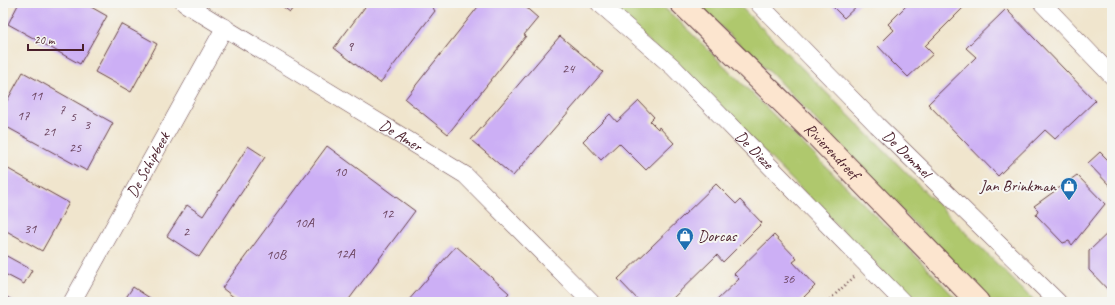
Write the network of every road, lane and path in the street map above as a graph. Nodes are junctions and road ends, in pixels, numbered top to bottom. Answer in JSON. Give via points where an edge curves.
{"nodes":[{"id":1,"x":184,"y":3,"type":"edge"},
{"id":2,"x":599,"y":3,"type":"edge"},
{"id":3,"x":681,"y":3,"type":"edge"},
{"id":4,"x":758,"y":3,"type":"edge"},
{"id":5,"x":1042,"y":3,"type":"edge"},
{"id":6,"x":225,"y":28,"type":"junction"},
{"id":7,"x":1112,"y":76,"type":"edge"},
{"id":8,"x":867,"y":265,"type":"junction"},
{"id":9,"x":72,"y":302,"type":"edge"},
{"id":10,"x":591,"y":302,"type":"edge"},
{"id":11,"x":828,"y":302,"type":"edge"},
{"id":12,"x":903,"y":302,"type":"edge"},
{"id":13,"x":978,"y":302,"type":"edge"},
{"id":14,"x":1058,"y":302,"type":"edge"}],
"edges":[{"from":1,"to":6,"type":"street","name":"De Amer"},
{"from":2,"to":8,"type":"street","name":"De Dieze","via":[[673,67]]},
{"from":3,"to":13,"type":"main road","name":"Rivierendreef","via":[[815,134]]},
{"from":4,"to":14,"type":"street","name":"De Dommel","via":[[877,125]]},
{"from":5,"to":7,"type":"street"},
{"from":6,"to":9,"type":"street","name":"De Schipbeek"},
{"from":6,"to":10,"type":"street","name":"De Amer","via":[[465,175]]},
{"from":8,"to":11,"type":"path"},
{"from":8,"to":12,"type":"street","name":"De Dieze"}]}
